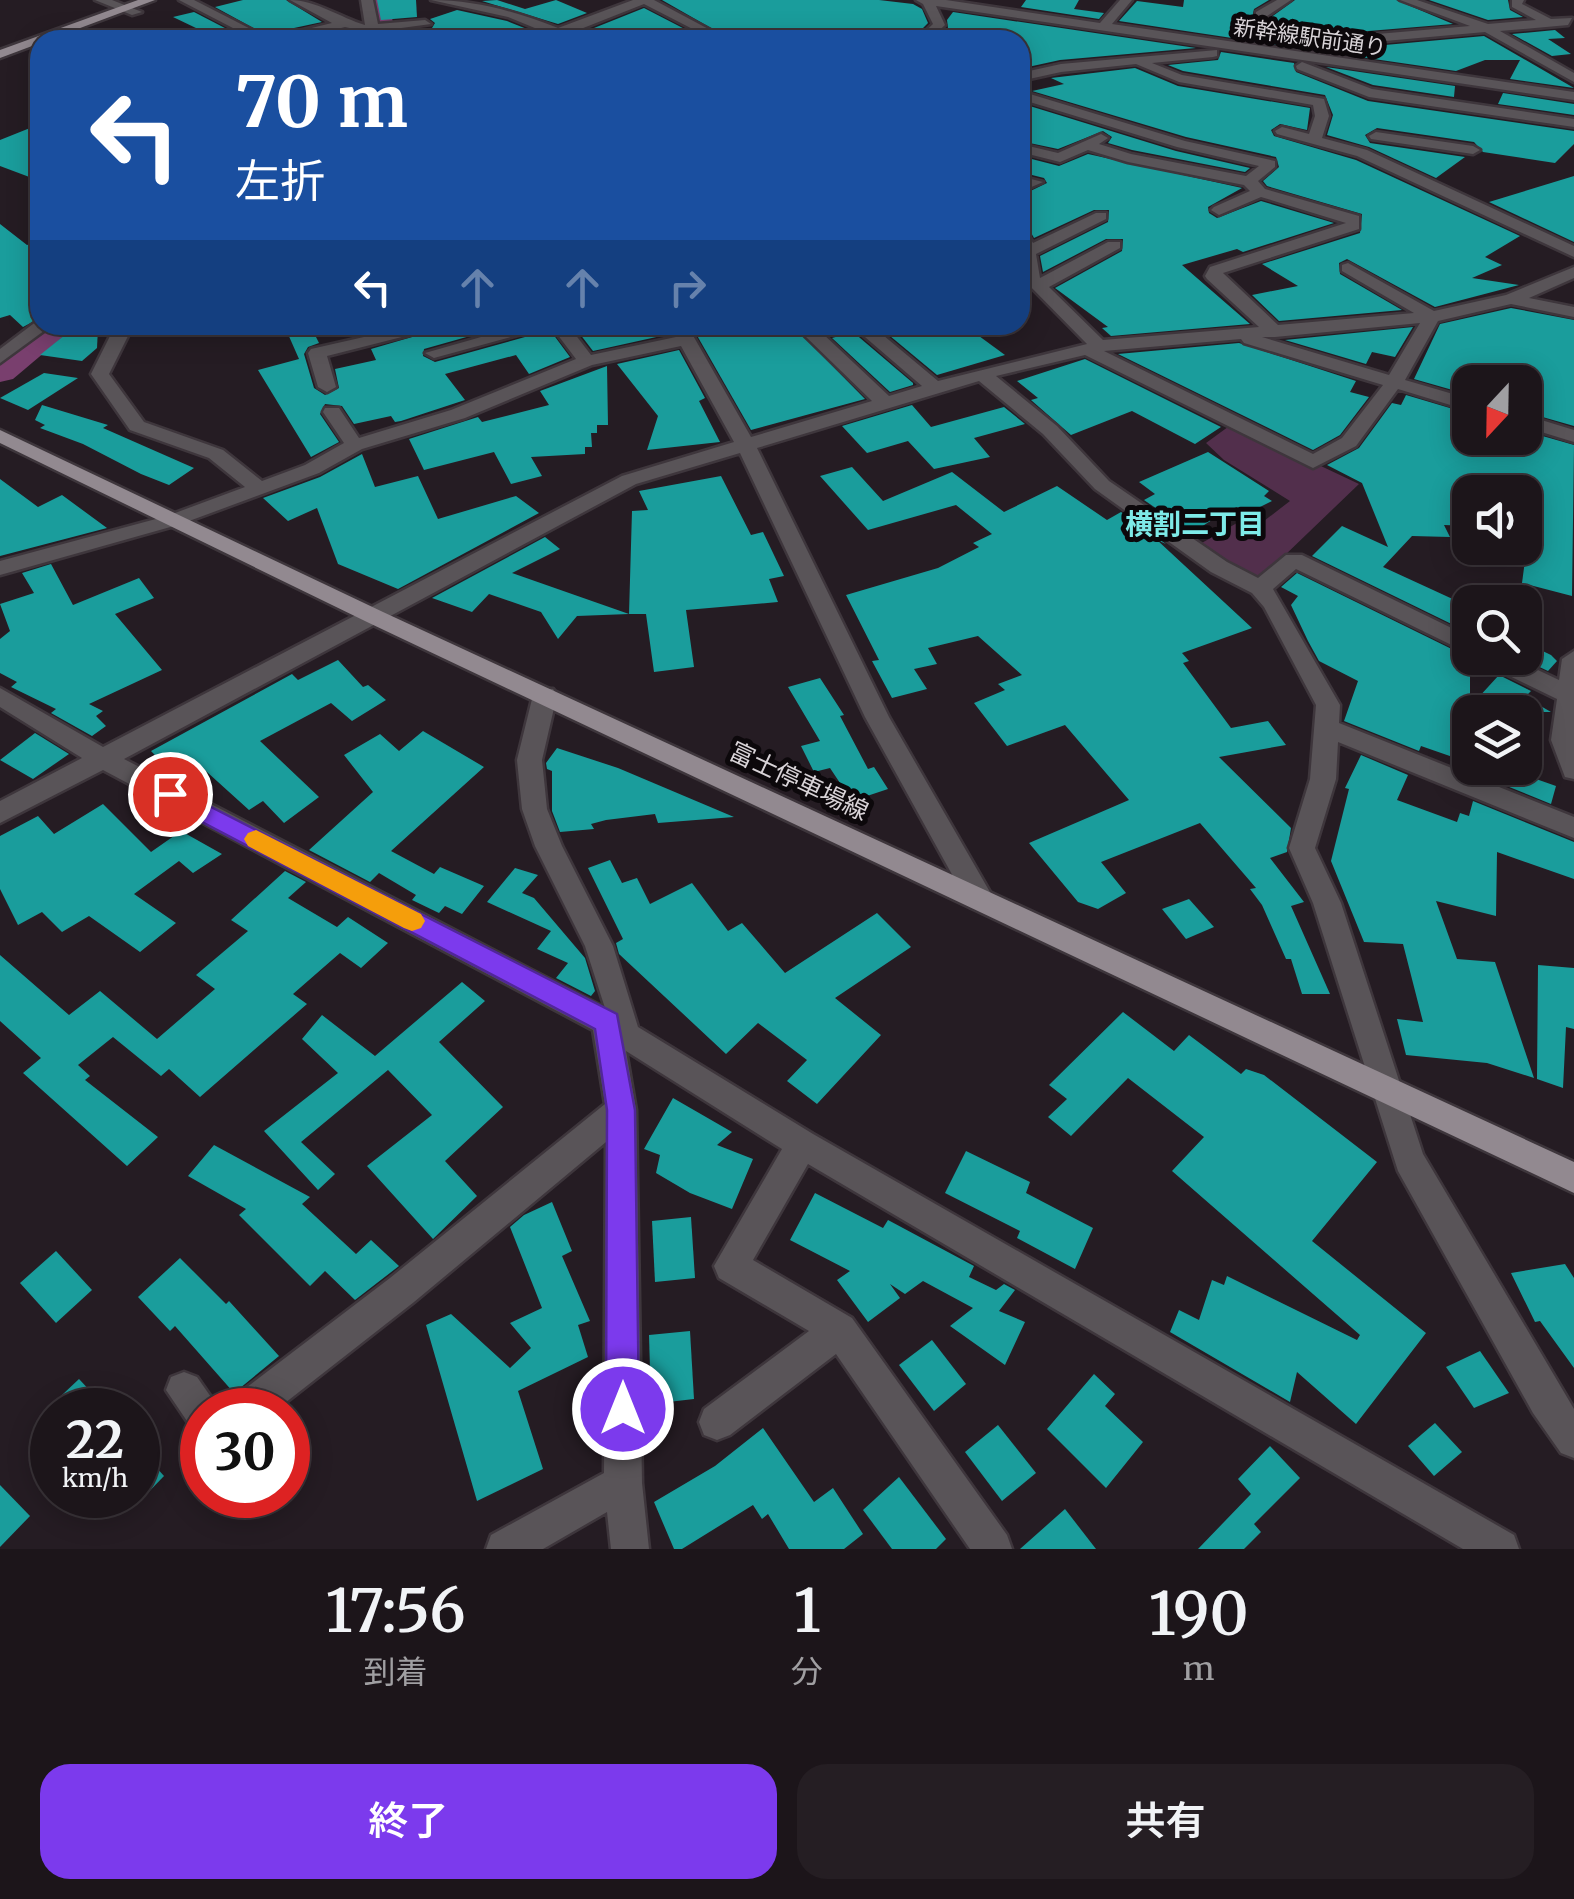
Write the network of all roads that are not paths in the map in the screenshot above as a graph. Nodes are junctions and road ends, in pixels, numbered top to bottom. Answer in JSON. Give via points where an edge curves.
{"nodes":[{"id":1,"x":101,"y":0,"type":"edge"},
{"id":2,"x":150,"y":0,"type":"edge"},
{"id":3,"x":169,"y":0,"type":"edge"},
{"id":4,"x":184,"y":0,"type":"edge"},
{"id":5,"x":296,"y":0,"type":"edge"},
{"id":6,"x":368,"y":0,"type":"edge"},
{"id":7,"x":427,"y":0,"type":"edge"},
{"id":8,"x":437,"y":0,"type":"edge"},
{"id":9,"x":644,"y":0,"type":"edge"},
{"id":10,"x":925,"y":0,"type":"edge"},
{"id":11,"x":1010,"y":0,"type":"edge"},
{"id":12,"x":1126,"y":0,"type":"edge"},
{"id":13,"x":1286,"y":0,"type":"edge"},
{"id":14,"x":1406,"y":0,"type":"edge"},
{"id":15,"x":1518,"y":0,"type":"edge"},
{"id":16,"x":131,"y":10,"type":"junction"},
{"id":17,"x":1020,"y":14,"type":"junction"},
{"id":18,"x":1260,"y":15,"type":"dead end"},
{"id":19,"x":1568,"y":21,"type":"dead end"},
{"id":20,"x":1548,"y":22,"type":"junction"},
{"id":21,"x":346,"y":24,"type":"junction"},
{"id":22,"x":425,"y":24,"type":"junction"},
{"id":23,"x":1104,"y":27,"type":"junction"},
{"id":24,"x":1487,"y":28,"type":"junction"},
{"id":25,"x":76,"y":30,"type":"edge"},
{"id":26,"x":83,"y":30,"type":"edge"},
{"id":27,"x":246,"y":30,"type":"edge"},
{"id":28,"x":321,"y":30,"type":"edge"},
{"id":29,"x":363,"y":30,"type":"edge"},
{"id":30,"x":373,"y":30,"type":"edge"},
{"id":31,"x":382,"y":30,"type":"edge"},
{"id":32,"x":425,"y":30,"type":"edge"},
{"id":33,"x":554,"y":30,"type":"edge"},
{"id":34,"x":564,"y":30,"type":"edge"},
{"id":35,"x":703,"y":30,"type":"edge"},
{"id":36,"x":933,"y":30,"type":"edge"},
{"id":37,"x":30,"y":47,"type":"edge"},
{"id":38,"x":1244,"y":47,"type":"junction"},
{"id":39,"x":30,"y":50,"type":"edge"},
{"id":40,"x":1266,"y":50,"type":"junction"},
{"id":41,"x":1286,"y":53,"type":"junction"},
{"id":42,"x":0,"y":58,"type":"edge"},
{"id":43,"x":1135,"y":60,"type":"junction"},
{"id":44,"x":1030,"y":75,"type":"edge"},
{"id":45,"x":1574,"y":78,"type":"edge"},
{"id":46,"x":1574,"y":96,"type":"edge"},
{"id":47,"x":1030,"y":98,"type":"edge"},
{"id":48,"x":1388,"y":118,"type":"junction"},
{"id":49,"x":1574,"y":123,"type":"edge"},
{"id":50,"x":1124,"y":127,"type":"junction"},
{"id":51,"x":1282,"y":131,"type":"dead end"},
{"id":52,"x":1315,"y":138,"type":"junction"},
{"id":53,"x":1087,"y":145,"type":"junction"},
{"id":54,"x":1030,"y":150,"type":"edge"},
{"id":55,"x":1473,"y":150,"type":"dead end"},
{"id":56,"x":1362,"y":152,"type":"junction"},
{"id":57,"x":1036,"y":182,"type":"dead end"},
{"id":58,"x":1030,"y":184,"type":"edge"},
{"id":59,"x":1254,"y":186,"type":"junction"},
{"id":60,"x":1219,"y":210,"type":"dead end"},
{"id":61,"x":1101,"y":216,"type":"dead end"},
{"id":62,"x":1114,"y":245,"type":"dead end"},
{"id":63,"x":1030,"y":251,"type":"edge"},
{"id":64,"x":1574,"y":252,"type":"edge"},
{"id":65,"x":1030,"y":266,"type":"edge"},
{"id":66,"x":1348,"y":268,"type":"dead end"},
{"id":67,"x":1574,"y":272,"type":"edge"},
{"id":68,"x":1038,"y":286,"type":"junction"},
{"id":69,"x":1511,"y":299,"type":"junction"},
{"id":70,"x":1574,"y":312,"type":"edge"},
{"id":71,"x":1432,"y":317,"type":"junction"},
{"id":72,"x":1275,"y":332,"type":"junction"},
{"id":73,"x":30,"y":335,"type":"edge"},
{"id":74,"x":119,"y":335,"type":"edge"},
{"id":75,"x":348,"y":335,"type":"edge"},
{"id":76,"x":398,"y":335,"type":"edge"},
{"id":77,"x":506,"y":335,"type":"edge"},
{"id":78,"x":566,"y":335,"type":"edge"},
{"id":79,"x":675,"y":335,"type":"edge"},
{"id":80,"x":683,"y":335,"type":"edge"},
{"id":81,"x":814,"y":335,"type":"edge"},
{"id":82,"x":872,"y":335,"type":"edge"},
{"id":83,"x":1237,"y":335,"type":"junction"},
{"id":84,"x":352,"y":346,"type":"junction"},
{"id":85,"x":1093,"y":347,"type":"junction"},
{"id":86,"x":434,"y":354,"type":"dead end"},
{"id":87,"x":0,"y":358,"type":"edge"},
{"id":88,"x":586,"y":361,"type":"junction"},
{"id":89,"x":982,"y":374,"type":"junction"},
{"id":90,"x":1394,"y":382,"type":"junction"},
{"id":91,"x":327,"y":386,"type":"dead end"},
{"id":92,"x":934,"y":388,"type":"junction"},
{"id":93,"x":1452,"y":400,"type":"edge"},
{"id":94,"x":884,"y":402,"type":"junction"},
{"id":95,"x":332,"y":412,"type":"dead end"},
{"id":96,"x":1542,"y":426,"type":"edge"},
{"id":97,"x":0,"y":436,"type":"edge"},
{"id":98,"x":1574,"y":436,"type":"edge"},
{"id":99,"x":745,"y":444,"type":"junction"},
{"id":100,"x":355,"y":445,"type":"junction"},
{"id":101,"x":257,"y":487,"type":"junction"},
{"id":102,"x":174,"y":520,"type":"junction"},
{"id":103,"x":0,"y":568,"type":"edge"},
{"id":104,"x":1260,"y":588,"type":"junction"},
{"id":105,"x":375,"y":617,"type":"junction"},
{"id":106,"x":1452,"y":637,"type":"edge"},
{"id":107,"x":1574,"y":659,"type":"edge"},
{"id":108,"x":1528,"y":675,"type":"edge"},
{"id":109,"x":546,"y":694,"type":"junction"},
{"id":110,"x":1567,"y":694,"type":"junction"},
{"id":111,"x":0,"y":696,"type":"edge"},
{"id":112,"x":1330,"y":729,"type":"junction"},
{"id":113,"x":103,"y":759,"type":"junction"},
{"id":114,"x":1574,"y":770,"type":"edge"},
{"id":115,"x":0,"y":814,"type":"edge"},
{"id":116,"x":1574,"y":828,"type":"edge"},
{"id":117,"x":980,"y":900,"type":"junction"},
{"id":118,"x":616,"y":1028,"type":"junction"},
{"id":119,"x":1385,"y":1091,"type":"junction"},
{"id":120,"x":621,"y":1110,"type":"junction"},
{"id":121,"x":802,"y":1144,"type":"junction"},
{"id":122,"x":1574,"y":1178,"type":"edge"},
{"id":123,"x":840,"y":1330,"type":"junction"},
{"id":124,"x":275,"y":1388,"type":"edge"},
{"id":125,"x":717,"y":1422,"type":"dead end"},
{"id":126,"x":1574,"y":1440,"type":"edge"},
{"id":127,"x":623,"y":1484,"type":"junction"},
{"id":128,"x":505,"y":1549,"type":"edge"},
{"id":129,"x":630,"y":1549,"type":"edge"},
{"id":130,"x":993,"y":1549,"type":"edge"},
{"id":131,"x":1500,"y":1549,"type":"edge"}],
"edges":[{"from":1,"to":16,"type":"street"},
{"from":2,"to":16,"type":"main road"},
{"from":3,"to":16,"type":"main road"},
{"from":4,"to":27,"type":"street"},
{"from":5,"to":21,"type":"street"},
{"from":6,"to":30,"type":"street"},
{"from":7,"to":22,"type":"street"},
{"from":8,"to":33,"type":"street"},
{"from":9,"to":34,"type":"street"},
{"from":9,"to":35,"type":"street"},
{"from":10,"to":17,"type":"street","name":"新幹線駅前通り"},
{"from":10,"to":36,"type":"street","via":[[939,25]]},
{"from":11,"to":17,"type":"street"},
{"from":12,"to":23,"type":"street"},
{"from":13,"to":18,"type":"street"},
{"from":14,"to":24,"type":"street"},
{"from":15,"to":20,"type":"street"},
{"from":16,"to":25,"type":"main road"},
{"from":16,"to":26,"type":"main road"},
{"from":17,"to":23,"type":"street","name":"新幹線駅前通り"},
{"from":19,"to":20,"type":"street"},
{"from":20,"to":24,"type":"street"},
{"from":21,"to":28,"type":"street"},
{"from":21,"to":29,"type":"street"},
{"from":22,"to":31,"type":"street"},
{"from":22,"to":32,"type":"street"},
{"from":23,"to":38,"type":"street","name":"新幹線駅前通り"},
{"from":24,"to":40,"type":"street"},
{"from":24,"to":45,"type":"street"},
{"from":37,"to":42,"type":"main road"},
{"from":38,"to":40,"type":"street","name":"新幹線駅前通り"},
{"from":38,"to":43,"type":"street"},
{"from":39,"to":42,"type":"main road"},
{"from":40,"to":41,"type":"street","name":"新幹線駅前通り"},
{"from":41,"to":46,"type":"street","name":"新幹線駅前通り"},
{"from":41,"to":48,"type":"street","via":[[1284,58],[1370,94]]},
{"from":43,"to":44,"type":"street"},
{"from":43,"to":52,"type":"street","via":[[1180,78],[1319,102]]},
{"from":47,"to":50,"type":"street"},
{"from":48,"to":49,"type":"street","via":[[1421,99]]},
{"from":48,"to":55,"type":"street"},
{"from":48,"to":56,"type":"street"},
{"from":50,"to":53,"type":"street"},
{"from":50,"to":59,"type":"street","via":[[1270,164]]},
{"from":51,"to":52,"type":"street"},
{"from":52,"to":56,"type":"street"},
{"from":53,"to":54,"type":"street","via":[[1060,158]]},
{"from":53,"to":59,"type":"street"},
{"from":56,"to":64,"type":"street"},
{"from":57,"to":58,"type":"street"},
{"from":59,"to":60,"type":"street"},
{"from":59,"to":72,"type":"street","via":[[1354,219],[1354,226],[1216,270],[1213,276]]},
{"from":61,"to":63,"type":"street"},
{"from":62,"to":68,"type":"street"},
{"from":65,"to":68,"type":"street"},
{"from":66,"to":71,"type":"street"},
{"from":67,"to":69,"type":"street"},
{"from":68,"to":85,"type":"street"},
{"from":69,"to":70,"type":"street"},
{"from":69,"to":71,"type":"street"},
{"from":71,"to":72,"type":"street"},
{"from":71,"to":90,"type":"street"},
{"from":72,"to":83,"type":"street"},
{"from":73,"to":87,"type":"street"},
{"from":74,"to":101,"type":"street","via":[[100,374],[138,426],[216,454]]},
{"from":75,"to":84,"type":"street"},
{"from":76,"to":84,"type":"street"},
{"from":77,"to":86,"type":"street"},
{"from":78,"to":88,"type":"street"},
{"from":79,"to":88,"type":"street"},
{"from":80,"to":99,"type":"street"},
{"from":81,"to":94,"type":"street"},
{"from":82,"to":92,"type":"street"},
{"from":83,"to":85,"type":"street"},
{"from":83,"to":90,"type":"street"},
{"from":84,"to":91,"type":"street","via":[[318,352]]},
{"from":85,"to":89,"type":"street"},
{"from":85,"to":90,"type":"street","via":[[1313,462],[1349,442]]},
{"from":88,"to":100,"type":"street","via":[[458,414]]},
{"from":89,"to":92,"type":"street"},
{"from":89,"to":104,"type":"street","via":[[1050,430],[1102,486]]},
{"from":90,"to":93,"type":"street"},
{"from":92,"to":94,"type":"street"},
{"from":94,"to":99,"type":"street"},
{"from":95,"to":100,"type":"street"},
{"from":96,"to":98,"type":"street"},
{"from":97,"to":102,"type":"main road","name":"富士停車場線"},
{"from":99,"to":105,"type":"street","via":[[629,480]]},
{"from":99,"to":117,"type":"street","via":[[877,717]]},
{"from":100,"to":101,"type":"street","via":[[312,469]]},
{"from":101,"to":102,"type":"street"},
{"from":102,"to":103,"type":"street"},
{"from":102,"to":105,"type":"main road","name":"富士停車場線"},
{"from":104,"to":106,"type":"street","via":[[1294,560]]},
{"from":104,"to":112,"type":"street","via":[[1328,705]]},
{"from":105,"to":109,"type":"main road","name":"富士停車場線"},
{"from":105,"to":113,"type":"street"},
{"from":107,"to":110,"type":"street"},
{"from":108,"to":110,"type":"street"},
{"from":109,"to":117,"type":"main road","name":"富士停車場線"},
{"from":109,"to":118,"type":"street","via":[[529,768],[535,809],[615,982]]},
{"from":110,"to":114,"type":"street","via":[[1563,740]]},
{"from":111,"to":113,"type":"street"},
{"from":112,"to":116,"type":"street"},
{"from":112,"to":119,"type":"street","via":[[1302,848]]},
{"from":113,"to":115,"type":"street"},
{"from":113,"to":118,"type":"street"},
{"from":117,"to":119,"type":"main road","name":"富士停車場線"},
{"from":118,"to":120,"type":"street"},
{"from":118,"to":121,"type":"street"},
{"from":119,"to":122,"type":"main road","name":"富士停車場線"},
{"from":119,"to":126,"type":"street","via":[[1410,1160]]},
{"from":120,"to":124,"type":"street"},
{"from":120,"to":127,"type":"street"},
{"from":121,"to":123,"type":"street","via":[[731,1266]]},
{"from":121,"to":131,"type":"street"},
{"from":123,"to":125,"type":"street"},
{"from":123,"to":130,"type":"street"},
{"from":127,"to":128,"type":"street"},
{"from":127,"to":129,"type":"street"}]}
